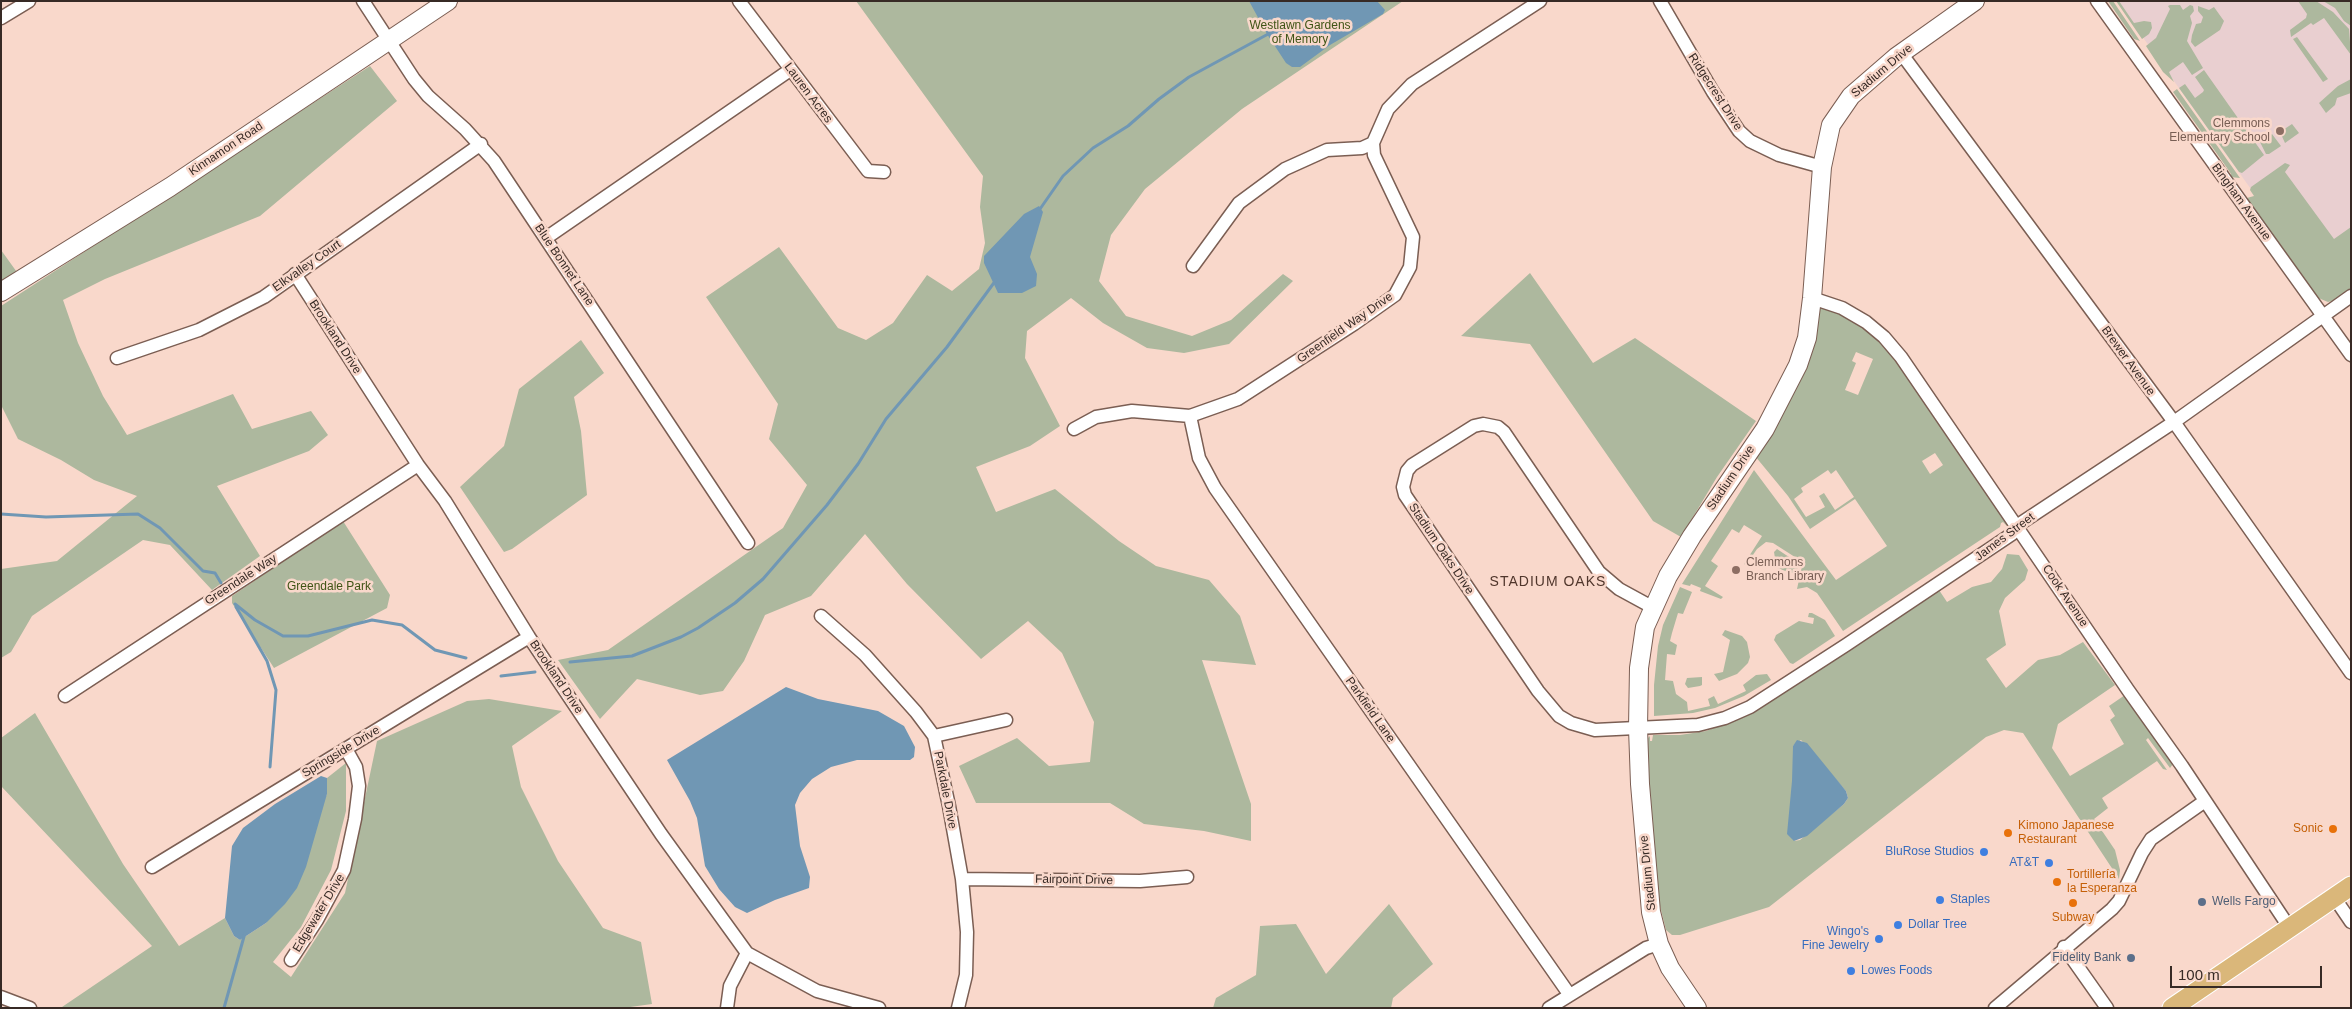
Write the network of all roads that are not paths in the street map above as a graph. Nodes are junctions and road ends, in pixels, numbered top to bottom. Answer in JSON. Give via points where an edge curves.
{"nodes":[{"id":1,"x":29,"y":1,"type":"edge"},
{"id":2,"x":364,"y":1,"type":"edge"},
{"id":3,"x":448,"y":1,"type":"edge"},
{"id":4,"x":739,"y":1,"type":"edge"},
{"id":5,"x":1540,"y":1,"type":"edge"},
{"id":6,"x":1660,"y":1,"type":"edge"},
{"id":7,"x":1975,"y":1,"type":"edge"},
{"id":8,"x":2097,"y":1,"type":"edge"},
{"id":9,"x":1,"y":18,"type":"edge"},
{"id":10,"x":388,"y":40,"type":"junction"},
{"id":11,"x":1901,"y":52,"type":"junction"},
{"id":12,"x":790,"y":70,"type":"junction"},
{"id":13,"x":1373,"y":142,"type":"junction"},
{"id":14,"x":481,"y":144,"type":"junction"},
{"id":15,"x":1822,"y":167,"type":"junction"},
{"id":16,"x":884,"y":172,"type":"dead end"},
{"id":17,"x":546,"y":238,"type":"junction"},
{"id":18,"x":1193,"y":266,"type":"dead end"},
{"id":19,"x":295,"y":274,"type":"junction"},
{"id":20,"x":1,"y":292,"type":"edge"},
{"id":21,"x":2351,"y":296,"type":"edge"},
{"id":22,"x":1812,"y":298,"type":"junction"},
{"id":23,"x":2323,"y":316,"type":"junction"},
{"id":24,"x":2351,"y":355,"type":"edge"},
{"id":25,"x":118,"y":358,"type":"dead end"},
{"id":26,"x":1190,"y":416,"type":"junction"},
{"id":27,"x":2174,"y":422,"type":"junction"},
{"id":28,"x":1074,"y":429,"type":"dead end"},
{"id":29,"x":418,"y":465,"type":"junction"},
{"id":30,"x":2018,"y":525,"type":"junction"},
{"id":31,"x":748,"y":543,"type":"dead end"},
{"id":32,"x":1652,"y":607,"type":"junction"},
{"id":33,"x":821,"y":616,"type":"dead end"},
{"id":34,"x":529,"y":637,"type":"junction"},
{"id":35,"x":2351,"y":673,"type":"edge"},
{"id":36,"x":65,"y":696,"type":"dead end"},
{"id":37,"x":1006,"y":720,"type":"dead end"},
{"id":38,"x":1638,"y":728,"type":"junction"},
{"id":39,"x":934,"y":736,"type":"junction"},
{"id":40,"x":346,"y":749,"type":"junction"},
{"id":41,"x":2205,"y":801,"type":"junction"},
{"id":42,"x":152,"y":867,"type":"dead end"},
{"id":43,"x":1187,"y":877,"type":"dead end"},
{"id":44,"x":962,"y":879,"type":"junction"},
{"id":45,"x":2351,"y":886,"type":"edge"},
{"id":46,"x":2334,"y":897,"type":"junction"},
{"id":47,"x":2351,"y":922,"type":"edge"},
{"id":48,"x":2289,"y":927,"type":"junction"},
{"id":49,"x":1659,"y":944,"type":"junction"},
{"id":50,"x":2064,"y":947,"type":"junction"},
{"id":51,"x":747,"y":953,"type":"junction"},
{"id":52,"x":291,"y":960,"type":"dead end"},
{"id":53,"x":1569,"y":994,"type":"junction"},
{"id":54,"x":1,"y":997,"type":"edge"},
{"id":55,"x":30,"y":1008,"type":"edge"},
{"id":56,"x":727,"y":1008,"type":"edge"},
{"id":57,"x":879,"y":1008,"type":"edge"},
{"id":58,"x":958,"y":1008,"type":"edge"},
{"id":59,"x":1548,"y":1008,"type":"edge"},
{"id":60,"x":1697,"y":1008,"type":"edge"},
{"id":61,"x":1995,"y":1008,"type":"edge"},
{"id":62,"x":2107,"y":1008,"type":"edge"},
{"id":63,"x":2172,"y":1008,"type":"edge"}],
"edges":[{"from":1,"to":9,"type":"street"},
{"from":2,"to":10,"type":"street","name":"Blue Bonnet Lane"},
{"from":3,"to":10,"type":"street","name":"Kinnamon Road"},
{"from":4,"to":12,"type":"street","name":"Lauren Acres"},
{"from":5,"to":13,"type":"street","via":[[1412,84],[1388,109]]},
{"from":6,"to":15,"type":"street","name":"Ridgecrest Drive","via":[[1739,131],[1750,141],[1779,156]]},
{"from":7,"to":11,"type":"street","name":"Stadium Drive"},
{"from":8,"to":23,"type":"street","name":"Bingham Avenue"},
{"from":10,"to":14,"type":"street","name":"Blue Bonnet Lane","via":[[428,96]]},
{"from":10,"to":20,"type":"street","name":"Kinnamon Road","via":[[170,187]]},
{"from":11,"to":15,"type":"street","name":"Stadium Drive","via":[[1842,107],[1831,124]]},
{"from":11,"to":27,"type":"street","name":"Brewer Avenue"},
{"from":12,"to":16,"type":"street","name":"Lauren Acres","via":[[868,171]]},
{"from":12,"to":17,"type":"street"},
{"from":13,"to":18,"type":"street","via":[[1362,148],[1326,150],[1285,169],[1239,203]]},
{"from":13,"to":26,"type":"street","name":"Greenfield Way Drive","via":[[1374,155],[1413,237],[1410,267],[1395,295],[1238,399]]},
{"from":14,"to":17,"type":"street","name":"Blue Bonnet Lane"},
{"from":14,"to":19,"type":"street","name":"Elkvalley Court"},
{"from":15,"to":22,"type":"street","name":"Stadium Drive"},
{"from":17,"to":31,"type":"street","name":"Blue Bonnet Lane"},
{"from":19,"to":25,"type":"street","name":"Elkvalley Court","via":[[264,297],[199,330]]},
{"from":19,"to":29,"type":"street","name":"Brookland Drive"},
{"from":21,"to":23,"type":"street","name":"James Street"},
{"from":22,"to":30,"type":"street","name":"Cook Avenue","via":[[1842,308],[1884,337]]},
{"from":22,"to":32,"type":"street","name":"Stadium Drive","via":[[1803,352],[1781,400],[1760,437],[1692,536]]},
{"from":23,"to":24,"type":"street","name":"Bingham Avenue"},
{"from":23,"to":27,"type":"street","name":"James Street"},
{"from":26,"to":28,"type":"street","name":"Greenfield Way Drive","via":[[1132,411],[1096,417]]},
{"from":26,"to":53,"type":"street","name":"Parkfield Lane","via":[[1199,458],[1215,488]]},
{"from":27,"to":30,"type":"street","name":"James Street"},
{"from":27,"to":35,"type":"street","name":"Brewer Avenue"},
{"from":29,"to":34,"type":"street","name":"Brookland Drive","via":[[445,501]]},
{"from":29,"to":36,"type":"street","name":"Greendale Way"},
{"from":30,"to":38,"type":"street","name":"James Street","via":[[2012,534],[1750,707],[1698,725]]},
{"from":30,"to":41,"type":"street","name":"Cook Avenue"},
{"from":32,"to":38,"type":"street","name":"Stadium Drive","via":[[1641,645]]},
{"from":32,"to":38,"type":"street","name":"Stadium Oaks Drive","via":[[1620,589],[1599,572],[1504,432],[1498,428],[1483,424],[1474,426],[1407,471],[1403,487],[1405,495],[1549,706],[1559,716],[1582,727],[1596,730]]},
{"from":33,"to":39,"type":"street","name":"Parkdale Drive","via":[[865,655]]},
{"from":34,"to":40,"type":"street","name":"Springside Drive"},
{"from":34,"to":51,"type":"street","name":"Brookland Drive","via":[[661,834]]},
{"from":37,"to":39,"type":"street"},
{"from":38,"to":49,"type":"street","name":"Stadium Drive","via":[[1650,912]]},
{"from":39,"to":44,"type":"street","name":"Parkdale Drive"},
{"from":40,"to":42,"type":"street","name":"Springside Drive"},
{"from":40,"to":52,"type":"street","name":"Edgewater Drive","via":[[356,767],[359,786],[344,870]]},
{"from":41,"to":48,"type":"street","name":"Cook Avenue"},
{"from":41,"to":50,"type":"street","via":[[2151,839],[2119,901]]},
{"from":43,"to":44,"type":"street","name":"Fairpoint Drive","via":[[1140,881]]},
{"from":44,"to":58,"type":"street","name":"Parkdale Drive","via":[[968,951]]},
{"from":45,"to":46,"type":"main road"},
{"from":46,"to":47,"type":"street"},
{"from":46,"to":48,"type":"main road"},
{"from":48,"to":63,"type":"main road"},
{"from":49,"to":53,"type":"street","via":[[1646,948]]},
{"from":49,"to":60,"type":"street","name":"Stadium Drive","via":[[1676,979]]},
{"from":50,"to":61,"type":"street"},
{"from":50,"to":62,"type":"street"},
{"from":51,"to":56,"type":"street","via":[[730,986]]},
{"from":51,"to":57,"type":"street","name":"Brookland Drive","via":[[817,991]]},
{"from":53,"to":59,"type":"street"},
{"from":54,"to":55,"type":"street"}]}
